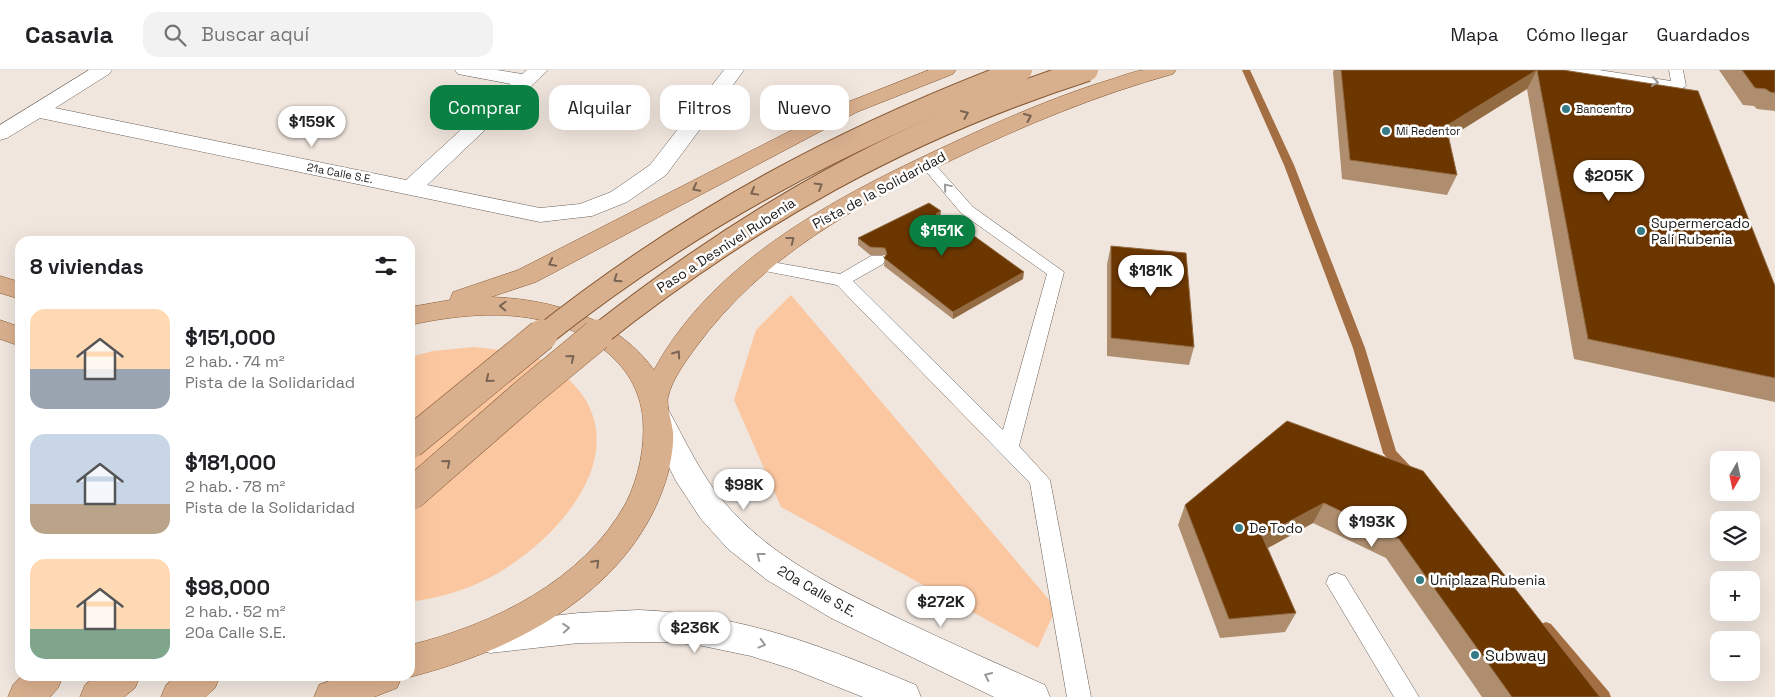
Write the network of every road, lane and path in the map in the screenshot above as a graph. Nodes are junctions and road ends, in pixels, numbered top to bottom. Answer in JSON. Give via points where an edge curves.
{"nodes":[{"id":1,"x":102,"y":70,"type":"edge"},
{"id":2,"x":465,"y":70,"type":"edge"},
{"id":3,"x":734,"y":70,"type":"edge"},
{"id":4,"x":946,"y":70,"type":"edge"},
{"id":5,"x":1021,"y":70,"type":"edge"},
{"id":6,"x":1086,"y":70,"type":"edge"},
{"id":7,"x":1166,"y":70,"type":"edge"},
{"id":8,"x":1572,"y":70,"type":"edge"},
{"id":9,"x":1676,"y":70,"type":"edge"},
{"id":10,"x":532,"y":76,"type":"edge"},
{"id":11,"x":38,"y":111,"type":"junction"},
{"id":12,"x":0,"y":134,"type":"edge"},
{"id":13,"x":927,"y":164,"type":"junction"},
{"id":14,"x":412,"y":187,"type":"junction"},
{"id":15,"x":877,"y":260,"type":"dead end"},
{"id":16,"x":760,"y":265,"type":"junction"},
{"id":17,"x":842,"y":280,"type":"junction"},
{"id":18,"x":0,"y":284,"type":"edge"},
{"id":19,"x":15,"y":289,"type":"edge"},
{"id":20,"x":415,"y":314,"type":"edge"},
{"id":21,"x":415,"y":315,"type":"edge"},
{"id":22,"x":0,"y":329,"type":"edge"},
{"id":23,"x":15,"y":335,"type":"edge"},
{"id":24,"x":657,"y":408,"type":"junction"},
{"id":25,"x":415,"y":438,"type":"edge"},
{"id":26,"x":1008,"y":449,"type":"junction"},
{"id":27,"x":415,"y":490,"type":"edge"},
{"id":28,"x":1336,"y":583,"type":"dead end"},
{"id":29,"x":476,"y":642,"type":"junction"},
{"id":30,"x":415,"y":660,"type":"edge"},
{"id":31,"x":415,"y":665,"type":"edge"},
{"id":32,"x":41,"y":681,"type":"edge"},
{"id":33,"x":118,"y":681,"type":"edge"},
{"id":34,"x":197,"y":681,"type":"edge"},
{"id":35,"x":372,"y":681,"type":"edge"},
{"id":36,"x":26,"y":697,"type":"edge"},
{"id":37,"x":98,"y":697,"type":"edge"},
{"id":38,"x":179,"y":697,"type":"edge"},
{"id":39,"x":332,"y":697,"type":"edge"},
{"id":40,"x":903,"y":697,"type":"edge"},
{"id":41,"x":1032,"y":697,"type":"edge"},
{"id":42,"x":1079,"y":697,"type":"edge"},
{"id":43,"x":1407,"y":697,"type":"edge"}],
"edges":[{"from":1,"to":11,"type":"street"},
{"from":2,"to":10,"type":"street"},
{"from":3,"to":14,"type":"street","name":"21a Calle S.E.","via":[[658,170],[619,198],[584,211],[540,215]]},
{"from":4,"to":20,"type":"main road","one_way":true,"via":[[850,108],[527,276]]},
{"from":5,"to":25,"type":"main road","name":"Paso a Desnivel Rubenia","one_way":true,"bridge":true,"via":[[881,126],[720,210],[602,290]]},
{"from":27,"to":6,"type":"main road","name":"Paso a Desnivel Rubenia","one_way":true,"bridge":true,"via":[[613,323],[701,258],[755,224],[833,177],[934,127]]},
{"from":13,"to":7,"type":"main road","name":"Pista de la Solidaridad","one_way":true,"via":[[1042,110]]},
{"from":8,"to":9,"type":"lane","one_way":true,"via":[[1679,86]]},
{"from":10,"to":14,"type":"street"},
{"from":11,"to":12,"type":"street"},
{"from":11,"to":14,"type":"street","name":"21a Calle S.E."},
{"from":16,"to":13,"type":"main road","name":"Pista de la Solidaridad","one_way":true,"via":[[809,226]]},
{"from":26,"to":13,"type":"lane","one_way":true,"via":[[1056,272],[960,214]]},
{"from":15,"to":17,"type":"lane"},
{"from":16,"to":17,"type":"lane"},
{"from":24,"to":16,"type":"main road","name":"Pista de la Solidaridad","one_way":true,"via":[[674,357],[720,301]]},
{"from":17,"to":26,"type":"lane"},
{"from":18,"to":19,"type":"main road"},
{"from":24,"to":21,"type":"main road","one_way":true,"via":[[642,372],[624,349],[571,318],[503,306],[465,307]]},
{"from":22,"to":23,"type":"main road"},
{"from":29,"to":24,"type":"main road","one_way":true,"via":[[525,618],[562,592],[595,565],[621,535],[640,505],[653,475],[659,446]]},
{"from":41,"to":24,"type":"street","name":"20a Calle S.E.","one_way":true,"via":[[830,602],[760,556],[723,523],[702,498],[684,469]]},
{"from":26,"to":42,"type":"lane","via":[[1040,480]]},
{"from":28,"to":43,"type":"lane"},
{"from":29,"to":30,"type":"main road"},
{"from":29,"to":31,"type":"main road"},
{"from":29,"to":40,"type":"street","one_way":true,"via":[[548,630],[611,626],[696,630],[773,647]]},
{"from":32,"to":36,"type":"main road"},
{"from":33,"to":37,"type":"main road"},
{"from":34,"to":38,"type":"main road"},
{"from":35,"to":39,"type":"main road"}]}
